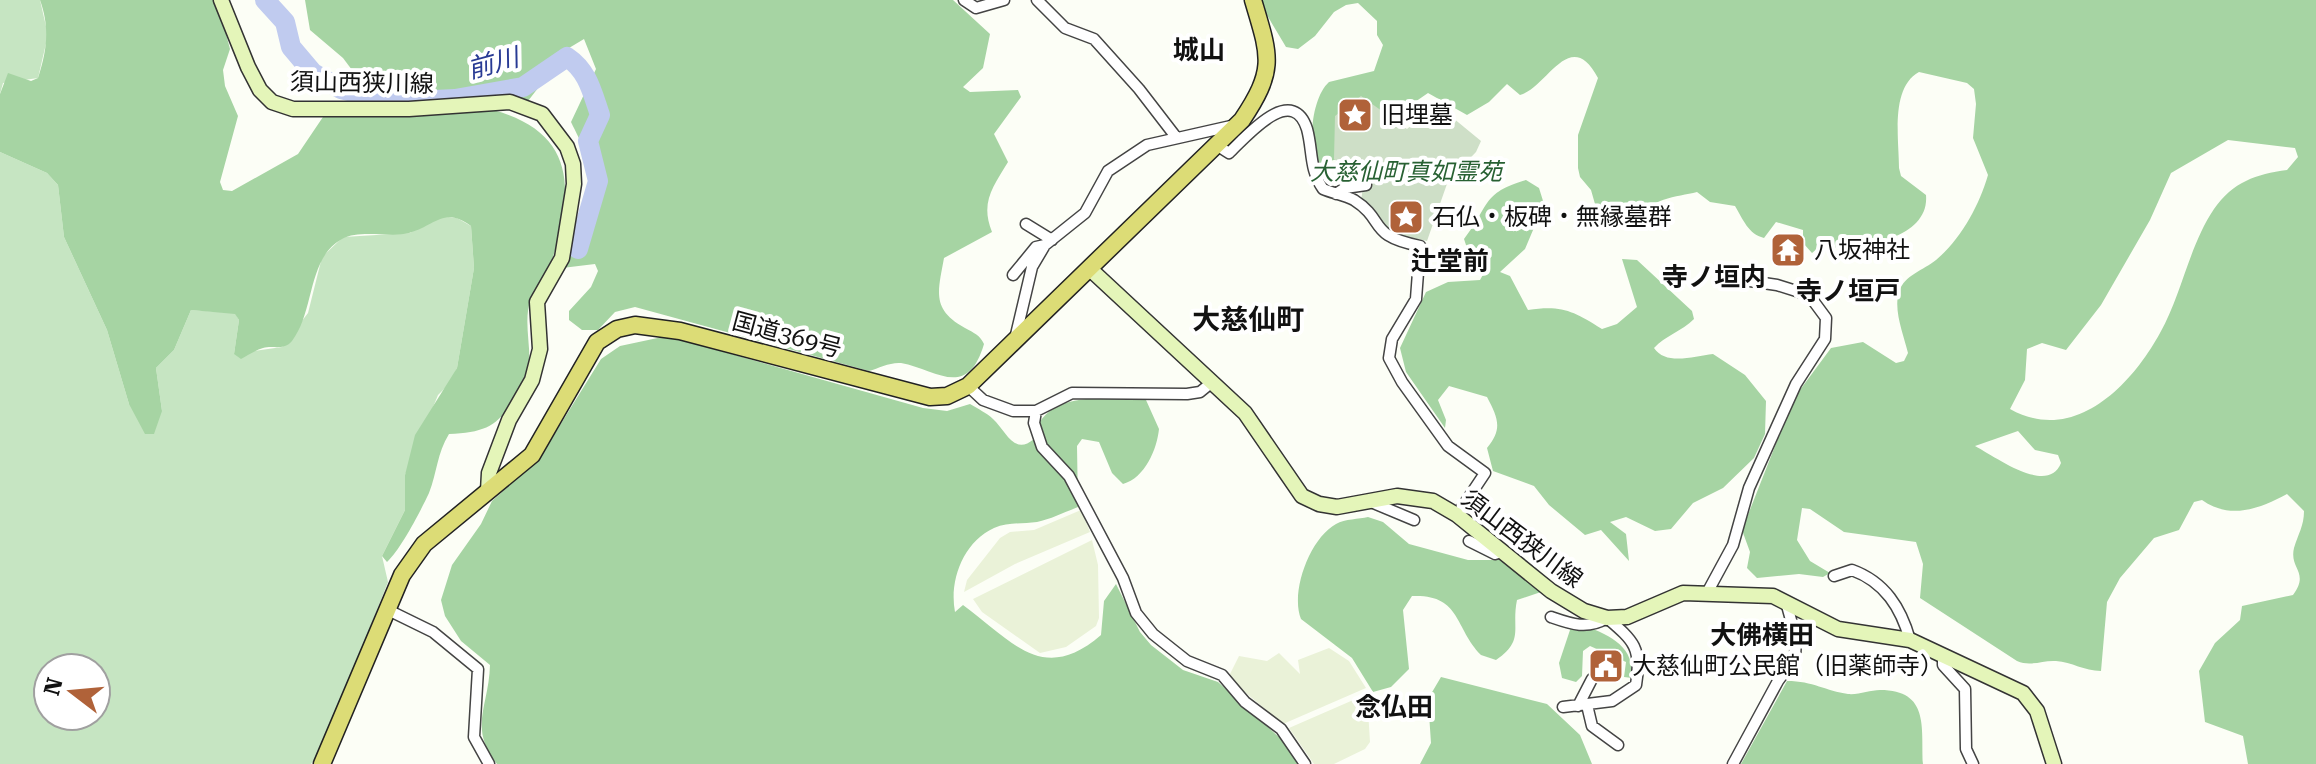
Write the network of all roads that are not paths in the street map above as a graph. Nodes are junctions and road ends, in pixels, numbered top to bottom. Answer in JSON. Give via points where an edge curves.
{"nodes":[{"id":1,"x":221,"y":0,"type":"edge"},
{"id":2,"x":964,"y":0,"type":"edge"},
{"id":3,"x":1004,"y":0,"type":"edge"},
{"id":4,"x":1037,"y":0,"type":"edge"},
{"id":5,"x":1253,"y":0,"type":"edge"},
{"id":6,"x":1242,"y":120,"type":"junction"},
{"id":7,"x":1176,"y":137,"type":"junction"},
{"id":8,"x":1218,"y":146,"type":"junction"},
{"id":9,"x":1366,"y":185,"type":"dead end"},
{"id":10,"x":1336,"y":194,"type":"junction"},
{"id":11,"x":1026,"y":224,"type":"dead end"},
{"id":12,"x":1049,"y":242,"type":"junction"},
{"id":13,"x":1089,"y":268,"type":"junction"},
{"id":14,"x":1013,"y":275,"type":"dead end"},
{"id":15,"x":1743,"y":280,"type":"dead end"},
{"id":16,"x":1014,"y":345,"type":"junction"},
{"id":17,"x":1211,"y":383,"type":"junction"},
{"id":18,"x":968,"y":386,"type":"junction"},
{"id":19,"x":1036,"y":411,"type":"junction"},
{"id":20,"x":488,"y":491,"type":"junction"},
{"id":21,"x":1369,"y":501,"type":"junction"},
{"id":22,"x":1457,"y":515,"type":"junction"},
{"id":23,"x":1414,"y":520,"type":"dead end"},
{"id":24,"x":1469,"y":541,"type":"dead end"},
{"id":25,"x":1502,"y":552,"type":"junction"},
{"id":26,"x":1834,"y":576,"type":"dead end"},
{"id":27,"x":1707,"y":593,"type":"junction"},
{"id":28,"x":1786,"y":602,"type":"junction"},
{"id":29,"x":386,"y":609,"type":"junction"},
{"id":30,"x":1551,"y":617,"type":"dead end"},
{"id":31,"x":1607,"y":618,"type":"junction"},
{"id":32,"x":1910,"y":640,"type":"junction"},
{"id":33,"x":1943,"y":655,"type":"junction"},
{"id":34,"x":1592,"y":679,"type":"dead end"},
{"id":35,"x":1583,"y":705,"type":"junction"},
{"id":36,"x":1563,"y":707,"type":"dead end"},
{"id":37,"x":1618,"y":745,"type":"dead end"},
{"id":38,"x":322,"y":764,"type":"edge"},
{"id":39,"x":489,"y":764,"type":"edge"},
{"id":40,"x":1305,"y":764,"type":"edge"},
{"id":41,"x":1733,"y":764,"type":"edge"},
{"id":42,"x":1973,"y":764,"type":"edge"},
{"id":43,"x":2054,"y":764,"type":"edge"}],
"edges":[{"from":1,"to":20,"type":"main road","name":"須山西狭川線","via":[[248,67],[272,102],[293,109],[409,109],[510,102],[542,114],[567,147],[574,184],[562,258],[537,302],[540,349],[532,380],[509,420],[489,473]]},
{"from":2,"to":3,"type":"street","via":[[976,8]]},
{"from":4,"to":7,"type":"street","via":[[1065,28],[1094,39]]},
{"from":5,"to":6,"type":"highway","name":"国道369号","via":[[1266,46],[1267,76]]},
{"from":6,"to":7,"type":"street","via":[[1220,131]]},
{"from":6,"to":8,"type":"highway","name":"国道369号"},
{"from":7,"to":12,"type":"street","via":[[1147,145],[1108,171],[1085,213]]},
{"from":8,"to":10,"type":"street","via":[[1229,153],[1268,116],[1286,110],[1307,129],[1315,178]]},
{"from":8,"to":13,"type":"highway","name":"国道369号"},
{"from":9,"to":10,"type":"street"},
{"from":10,"to":22,"type":"street","via":[[1353,200],[1392,240],[1420,246],[1416,299],[1392,339],[1389,358],[1448,446],[1485,473]]},
{"from":11,"to":12,"type":"street"},
{"from":12,"to":14,"type":"street","via":[[1036,247]]},
{"from":12,"to":16,"type":"street","via":[[1032,267]]},
{"from":13,"to":16,"type":"highway","name":"国道369号"},
{"from":13,"to":17,"type":"main road","name":"須山西狭川線"},
{"from":15,"to":27,"type":"street","via":[[1809,295],[1826,318],[1825,339],[1796,384],[1749,488],[1733,545]]},
{"from":16,"to":18,"type":"highway","name":"国道369号"},
{"from":17,"to":19,"type":"street","via":[[1187,394],[1072,393]]},
{"from":17,"to":21,"type":"main road","name":"須山西狭川線","via":[[1245,413],[1302,496],[1337,507]]},
{"from":18,"to":19,"type":"street","via":[[983,400],[1013,411]]},
{"from":18,"to":20,"type":"highway","name":"国道369号","via":[[930,397],[680,331],[635,325],[597,342],[532,455]]},
{"from":19,"to":40,"type":"street","via":[[1042,447],[1069,476],[1136,613],[1187,661],[1222,675],[1245,702],[1281,729]]},
{"from":20,"to":29,"type":"highway","name":"国道369号","via":[[424,544]]},
{"from":21,"to":22,"type":"main road","name":"須山西狭川線","via":[[1417,497]]},
{"from":21,"to":23,"type":"street"},
{"from":22,"to":25,"type":"main road","name":"須山西狭川線"},
{"from":24,"to":25,"type":"street","via":[[1495,554]]},
{"from":25,"to":31,"type":"main road","name":"須山西狭川線","via":[[1551,591]]},
{"from":26,"to":32,"type":"street","via":[[1852,570],[1869,576],[1903,616]]},
{"from":27,"to":28,"type":"main road","via":[[1773,596]]},
{"from":27,"to":31,"type":"main road","via":[[1683,593],[1627,617]]},
{"from":28,"to":32,"type":"main road","via":[[1838,629]]},
{"from":28,"to":41,"type":"street","via":[[1796,638],[1795,658]]},
{"from":29,"to":38,"type":"highway","name":"国道369号"},
{"from":29,"to":39,"type":"street","via":[[433,632],[478,669],[474,737]]},
{"from":30,"to":31,"type":"street","via":[[1577,626]]},
{"from":31,"to":35,"type":"street","via":[[1632,640],[1640,661],[1636,685],[1612,701]]},
{"from":32,"to":33,"type":"main road"},
{"from":33,"to":42,"type":"street","via":[[1943,665],[1965,689],[1966,749]]},
{"from":33,"to":43,"type":"main road","via":[[2023,693],[2037,711]]},
{"from":34,"to":35,"type":"street"},
{"from":35,"to":36,"type":"street"},
{"from":35,"to":37,"type":"street","via":[[1592,726]]}]}
